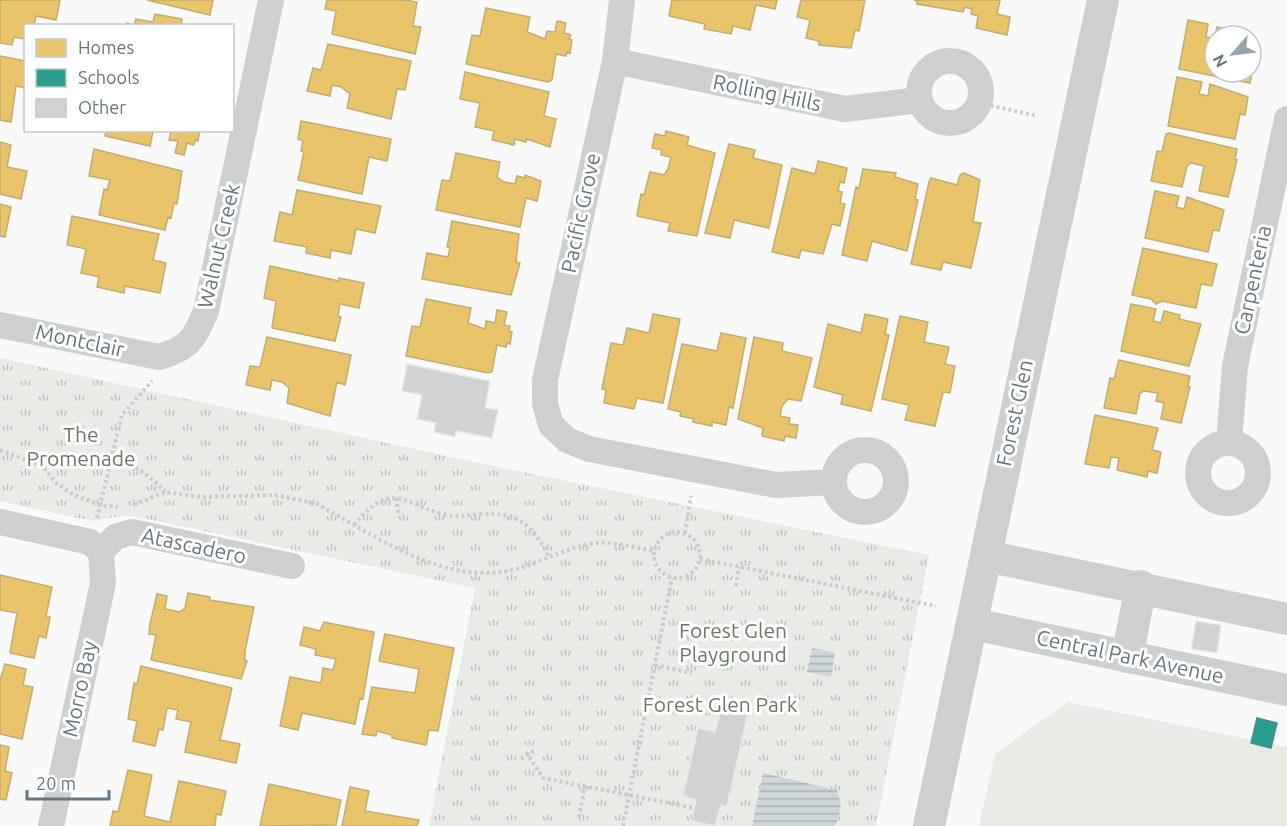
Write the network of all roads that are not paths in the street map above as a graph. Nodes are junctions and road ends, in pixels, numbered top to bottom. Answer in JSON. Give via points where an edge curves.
{"nodes":[{"id":1,"x":271,"y":0,"type":"edge"},
{"id":2,"x":622,"y":0,"type":"edge"},
{"id":3,"x":1102,"y":0,"type":"edge"},
{"id":4,"x":615,"y":61,"type":"junction"},
{"id":5,"x":920,"y":100,"type":"junction"},
{"id":6,"x":1287,"y":119,"type":"edge"},
{"id":7,"x":0,"y":324,"type":"edge"},
{"id":8,"x":159,"y":357,"type":"joint"},
{"id":9,"x":1229,"y":442,"type":"dead end"},
{"id":10,"x":834,"y":482,"type":"dead end"},
{"id":11,"x":0,"y":522,"type":"edge"},
{"id":12,"x":101,"y":552,"type":"junction"},
{"id":13,"x":986,"y":556,"type":"junction"},
{"id":14,"x":292,"y":566,"type":"dead end"},
{"id":15,"x":1141,"y":586,"type":"junction"},
{"id":16,"x":1287,"y":619,"type":"edge"},
{"id":17,"x":973,"y":624,"type":"junction"},
{"id":18,"x":1126,"y":657,"type":"junction"},
{"id":19,"x":1287,"y":690,"type":"edge"},
{"id":20,"x":51,"y":826,"type":"edge"},
{"id":21,"x":929,"y":826,"type":"edge"}],
"edges":[{"from":1,"to":8,"type":"street","name":"Walnut Creek","via":[[206,310],[194,339],[178,352]]},
{"from":2,"to":4,"type":"street","name":"Pacific Grove"},
{"from":3,"to":13,"type":"street","name":"Forest Glen"},
{"from":4,"to":5,"type":"street","name":"Rolling Hills","via":[[845,109]]},
{"from":4,"to":10,"type":"street","name":"Pacific Grove","via":[[545,380],[544,404],[551,425],[567,440],[589,449],[696,472],[776,485]]},
{"from":5,"to":5,"type":"street","via":[[919,87],[924,75],[945,62],[958,62],[969,68],[981,91],[972,114],[948,123],[936,120]]},
{"from":6,"to":9,"type":"street","name":"Carpenteria","via":[[1235,366]]},
{"from":7,"to":8,"type":"street","name":"Montclair"},
{"from":11,"to":12,"type":"street","via":[[90,542]]},
{"from":12,"to":14,"type":"street","name":"Atascadero","via":[[115,537],[132,532]]},
{"from":12,"to":20,"type":"street","name":"Morro Bay","via":[[103,583]]},
{"from":13,"to":15,"type":"street"},
{"from":13,"to":17,"type":"street","name":"Forest Glen"},
{"from":15,"to":16,"type":"street"},
{"from":15,"to":18,"type":"street"},
{"from":17,"to":18,"type":"street","name":"Central Park Avenue"},
{"from":17,"to":21,"type":"street","name":"Forest Glen"},
{"from":18,"to":19,"type":"street","name":"Central Park Avenue"}]}
